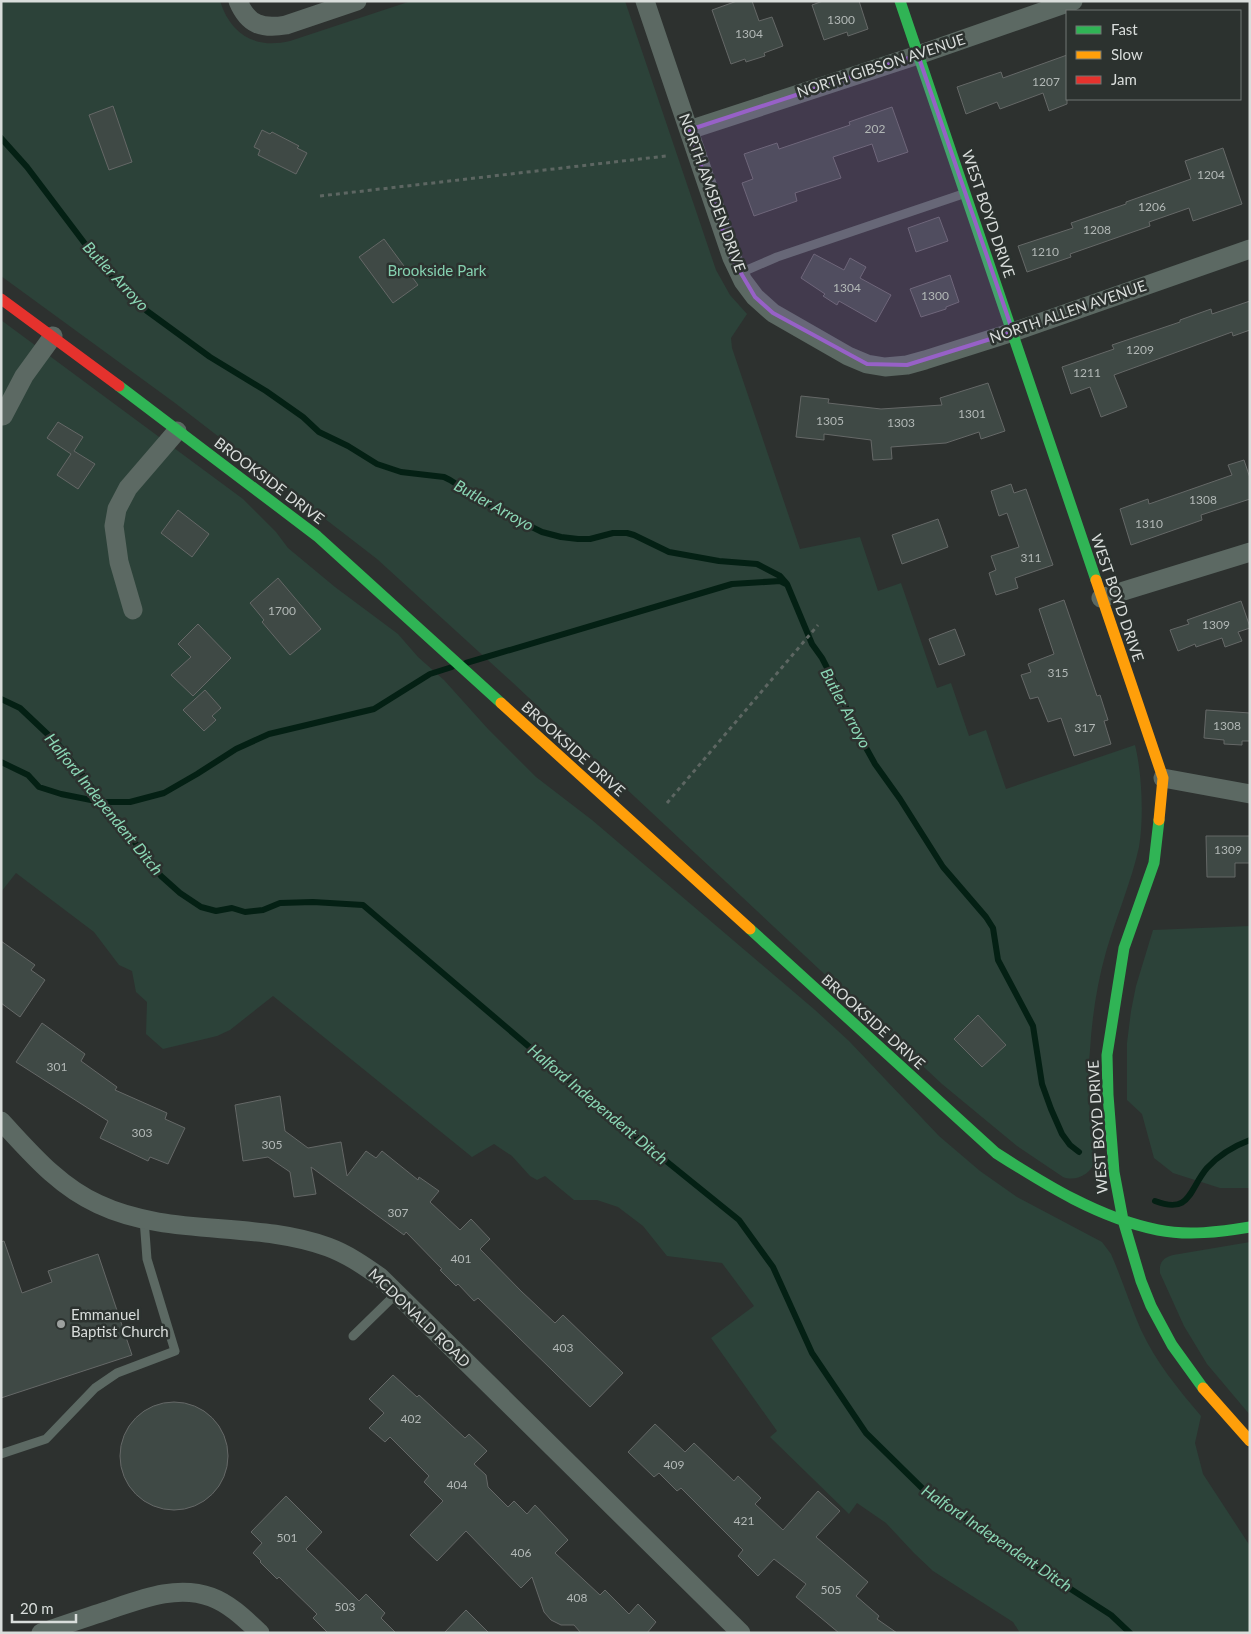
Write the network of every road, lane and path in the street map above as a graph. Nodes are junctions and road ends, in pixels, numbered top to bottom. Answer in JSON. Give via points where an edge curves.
{"nodes":[{"id":1,"x":238,"y":1,"type":"edge"},
{"id":2,"x":357,"y":1,"type":"edge"},
{"id":3,"x":900,"y":1,"type":"edge"},
{"id":4,"x":1073,"y":1,"type":"edge"},
{"id":5,"x":648,"y":2,"type":"edge"},
{"id":6,"x":918,"y":54,"type":"junction"},
{"id":7,"x":689,"y":130,"type":"junction"},
{"id":8,"x":666,"y":156,"type":"dead end"},
{"id":9,"x":966,"y":193,"type":"junction"},
{"id":10,"x":320,"y":196,"type":"dead end"},
{"id":11,"x":1250,"y":249,"type":"edge"},
{"id":12,"x":740,"y":273,"type":"junction"},
{"id":13,"x":1,"y":299,"type":"edge"},
{"id":14,"x":1013,"y":332,"type":"junction"},
{"id":15,"x":53,"y":336,"type":"junction"},
{"id":16,"x":885,"y":367,"type":"joint"},
{"id":17,"x":3,"y":416,"type":"dead end"},
{"id":18,"x":177,"y":431,"type":"junction"},
{"id":19,"x":1250,"y":552,"type":"edge"},
{"id":20,"x":1101,"y":598,"type":"junction"},
{"id":21,"x":133,"y":610,"type":"dead end"},
{"id":22,"x":818,"y":625,"type":"dead end"},
{"id":23,"x":1163,"y":778,"type":"junction"},
{"id":24,"x":1250,"y":794,"type":"edge"},
{"id":25,"x":667,"y":803,"type":"dead end"},
{"id":26,"x":1,"y":1121,"type":"edge"},
{"id":27,"x":144,"y":1219,"type":"junction"},
{"id":28,"x":1123,"y":1220,"type":"junction"},
{"id":29,"x":1250,"y":1227,"type":"edge"},
{"id":30,"x":397,"y":1293,"type":"junction"},
{"id":31,"x":353,"y":1336,"type":"dead end"},
{"id":32,"x":1250,"y":1441,"type":"edge"},
{"id":33,"x":1,"y":1454,"type":"edge"},
{"id":34,"x":41,"y":1633,"type":"edge"},
{"id":35,"x":260,"y":1633,"type":"edge"},
{"id":36,"x":741,"y":1633,"type":"edge"}],
"edges":[{"from":1,"to":2,"type":"street","via":[[247,18],[266,27],[286,25]]},
{"from":3,"to":6,"type":"main road","name":"WEST BOYD DRIVE"},
{"from":4,"to":6,"type":"street","name":"NORTH GIBSON AVENUE"},
{"from":5,"to":7,"type":"street","name":"NORTH AMSDEN DRIVE"},
{"from":6,"to":7,"type":"street","name":"NORTH GIBSON AVENUE"},
{"from":6,"to":9,"type":"main road","name":"WEST BOYD DRIVE"},
{"from":7,"to":12,"type":"street","name":"NORTH AMSDEN DRIVE"},
{"from":8,"to":10,"type":"path"},
{"from":9,"to":12,"type":"lane","via":[[777,257]]},
{"from":9,"to":14,"type":"main road","name":"WEST BOYD DRIVE"},
{"from":11,"to":14,"type":"street","name":"NORTH ALLEN AVENUE"},
{"from":12,"to":16,"type":"street","name":"NORTH AMSDEN DRIVE","via":[[755,297],[773,313],[848,356]]},
{"from":13,"to":15,"type":"main road","name":"BROOKSIDE DRIVE"},
{"from":14,"to":16,"type":"street","name":"NORTH ALLEN AVENUE","via":[[907,365]]},
{"from":14,"to":20,"type":"main road","name":"WEST BOYD DRIVE"},
{"from":15,"to":17,"type":"street","via":[[24,376]]},
{"from":15,"to":18,"type":"main road","name":"BROOKSIDE DRIVE"},
{"from":18,"to":21,"type":"street","via":[[128,488],[117,509],[114,526],[119,562]]},
{"from":18,"to":28,"type":"main road","name":"BROOKSIDE DRIVE","via":[[317,536],[996,1153],[1038,1180]]},
{"from":19,"to":20,"type":"street"},
{"from":20,"to":23,"type":"main road","name":"WEST BOYD DRIVE"},
{"from":22,"to":25,"type":"path"},
{"from":23,"to":24,"type":"street"},
{"from":23,"to":28,"type":"main road","name":"WEST BOYD DRIVE","via":[[1154,863],[1124,948],[1107,1055],[1114,1172]]},
{"from":26,"to":27,"type":"street","name":"MCDONALD ROAD","via":[[56,1178],[76,1192],[98,1204]]},
{"from":27,"to":30,"type":"street","name":"MCDONALD ROAD","via":[[280,1235],[327,1246],[361,1264]]},
{"from":27,"to":33,"type":"lane","via":[[147,1259],[175,1351],[116,1373],[95,1388],[46,1440]]},
{"from":28,"to":29,"type":"main road","name":"BROOKSIDE DRIVE","via":[[1160,1230],[1199,1232]]},
{"from":28,"to":32,"type":"main road","name":"WEST BOYD DRIVE","via":[[1141,1281],[1172,1345],[1207,1393]]},
{"from":30,"to":31,"type":"lane"},
{"from":30,"to":36,"type":"street","name":"MCDONALD ROAD"},
{"from":34,"to":35,"type":"street","via":[[150,1597],[191,1593],[217,1600],[241,1614]]}]}
